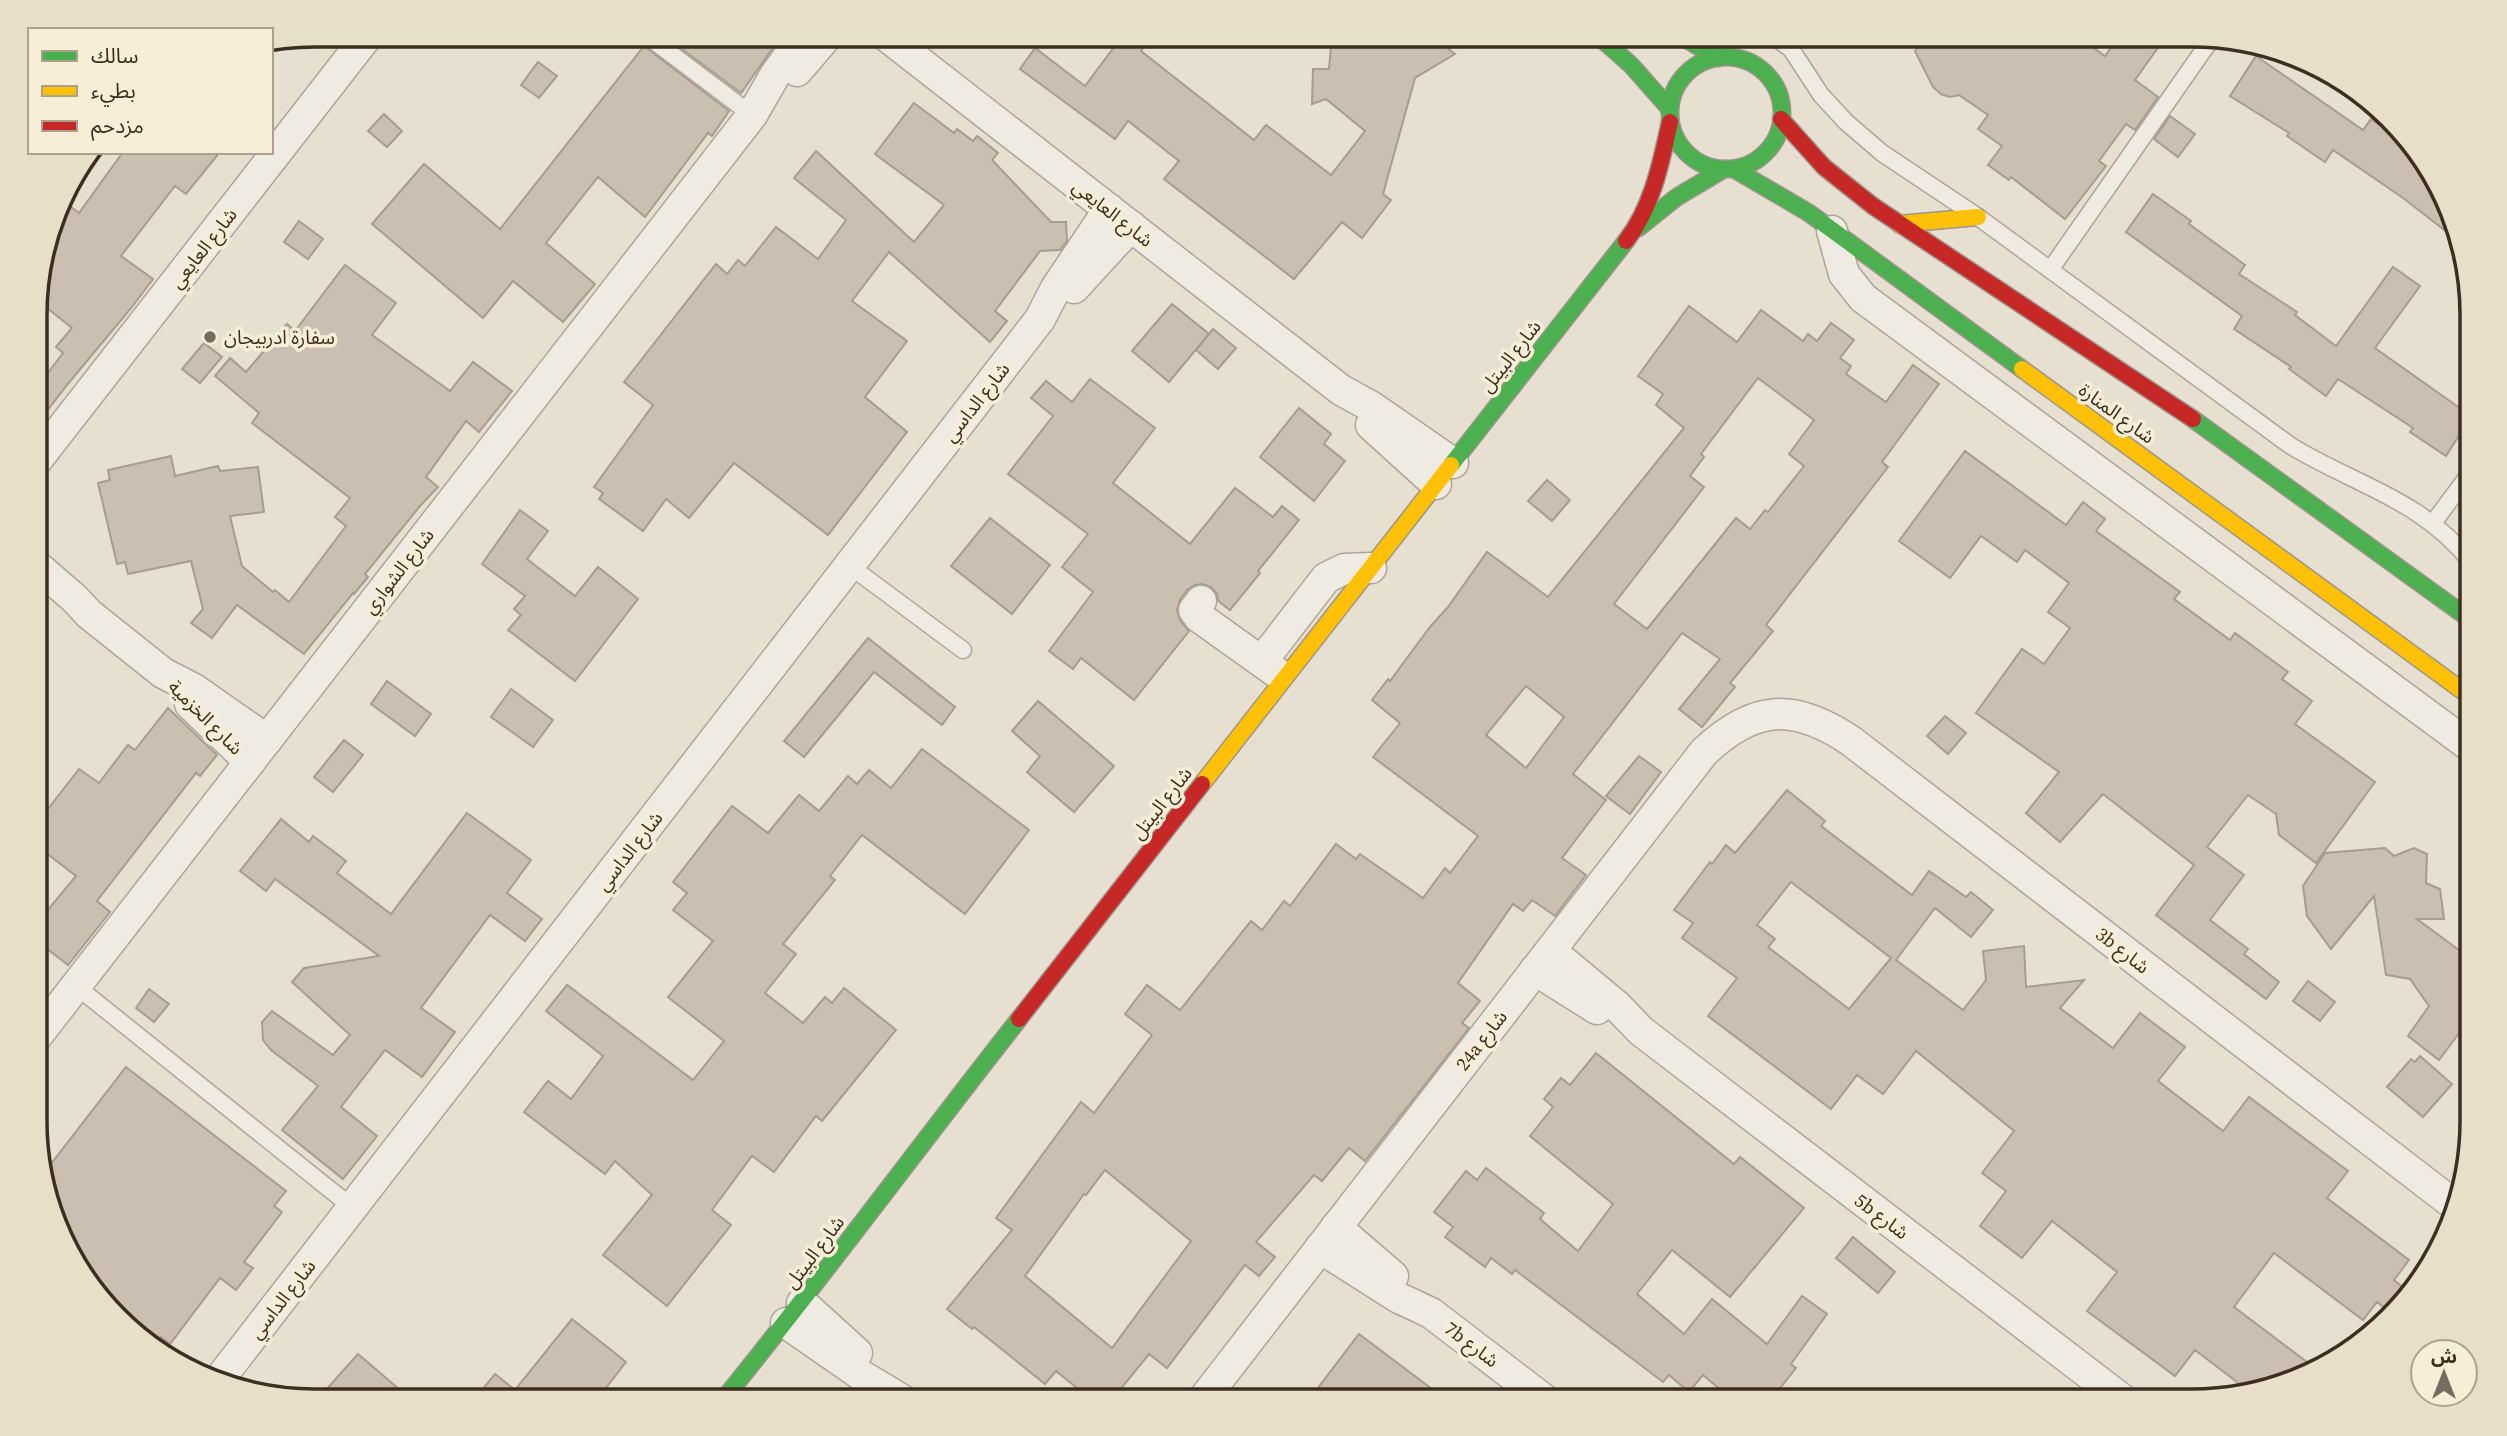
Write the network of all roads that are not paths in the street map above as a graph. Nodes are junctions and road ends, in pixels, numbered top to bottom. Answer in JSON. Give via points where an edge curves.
{"nodes":[{"id":1,"x":359,"y":47,"type":"edge"},
{"id":2,"x":663,"y":47,"type":"edge"},
{"id":3,"x":795,"y":47,"type":"edge"},
{"id":4,"x":817,"y":47,"type":"edge"},
{"id":5,"x":900,"y":47,"type":"edge"},
{"id":6,"x":1611,"y":47,"type":"edge"},
{"id":7,"x":1699,"y":47,"type":"edge"},
{"id":8,"x":1788,"y":47,"type":"edge"},
{"id":9,"x":2205,"y":48,"type":"edge"},
{"id":10,"x":1791,"y":49,"type":"joint"},
{"id":11,"x":1718,"y":58,"type":"junction"},
{"id":12,"x":755,"y":111,"type":"junction"},
{"id":13,"x":1670,"y":115,"type":"junction"},
{"id":14,"x":1781,"y":119,"type":"junction"},
{"id":15,"x":1729,"y":169,"type":"junction"},
{"id":16,"x":1978,"y":217,"type":"junction"},
{"id":17,"x":1120,"y":218,"type":"junction"},
{"id":18,"x":1899,"y":224,"type":"junction"},
{"id":19,"x":1634,"y":231,"type":"junction"},
{"id":20,"x":1832,"y":231,"type":"junction"},
{"id":21,"x":2050,"y":270,"type":"junction"},
{"id":22,"x":47,"y":447,"type":"edge"},
{"id":23,"x":1444,"y":474,"type":"junction"},
{"id":24,"x":2460,"y":487,"type":"edge"},
{"id":25,"x":2433,"y":523,"type":"junction"},
{"id":26,"x":2460,"y":551,"type":"edge"},
{"id":27,"x":850,"y":566,"type":"junction"},
{"id":28,"x":1371,"y":568,"type":"joint"},
{"id":29,"x":47,"y":575,"type":"edge"},
{"id":30,"x":47,"y":593,"type":"edge"},
{"id":31,"x":1201,"y":601,"type":"dead end"},
{"id":32,"x":2460,"y":613,"type":"edge"},
{"id":33,"x":89,"y":614,"type":"junction"},
{"id":34,"x":963,"y":650,"type":"dead end"},
{"id":35,"x":1273,"y":670,"type":"junction"},
{"id":36,"x":2460,"y":689,"type":"edge"},
{"id":37,"x":1786,"y":713,"type":"joint"},
{"id":38,"x":2460,"y":737,"type":"edge"},
{"id":39,"x":259,"y":751,"type":"junction"},
{"id":40,"x":1543,"y":961,"type":"junction"},
{"id":41,"x":76,"y":986,"type":"junction"},
{"id":42,"x":47,"y":1023,"type":"edge"},
{"id":43,"x":2448,"y":1200,"type":"edge"},
{"id":44,"x":353,"y":1208,"type":"junction"},
{"id":45,"x":1328,"y":1237,"type":"junction"},
{"id":46,"x":794,"y":1313,"type":"junction"},
{"id":47,"x":224,"y":1373,"type":"edge"},
{"id":48,"x":732,"y":1389,"type":"edge"},
{"id":49,"x":891,"y":1389,"type":"edge"},
{"id":50,"x":1211,"y":1389,"type":"edge"},
{"id":51,"x":1530,"y":1389,"type":"edge"},
{"id":52,"x":2107,"y":1389,"type":"edge"}],
"edges":[{"from":1,"to":22,"type":"street","name":"شارع العايعي"},
{"from":2,"to":12,"type":"lane"},
{"from":3,"to":12,"type":"street","name":"شارع الشواري"},
{"from":4,"to":12,"type":"street","name":"شارع الشواري"},
{"from":5,"to":17,"type":"street","name":"شارع العايعي"},
{"from":6,"to":13,"type":"main road","via":[[1631,65]]},
{"from":7,"to":11,"type":"main road"},
{"from":8,"to":10,"type":"lane"},
{"from":9,"to":21,"type":"lane"},
{"from":10,"to":16,"type":"lane","via":[[1846,122],[1882,153]]},
{"from":11,"to":13,"type":"main road","via":[[1685,75],[1674,92]]},
{"from":11,"to":14,"type":"main road","via":[[1735,58],[1765,73],[1781,103]]},
{"from":12,"to":39,"type":"street","name":"شارع الشواري"},
{"from":13,"to":15,"type":"main road","via":[[1681,147],[1694,160]]},
{"from":13,"to":19,"type":"main road","name":"شارع البيتل","via":[[1657,178]]},
{"from":14,"to":15,"type":"main road","via":[[1777,137],[1766,152],[1752,163]]},
{"from":14,"to":18,"type":"main road","name":"شارع المنارة","via":[[1824,167]]},
{"from":15,"to":19,"type":"main road","name":"شارع البيتل","via":[[1677,197]]},
{"from":15,"to":20,"type":"main road","name":"شارع المنارة","via":[[1785,197]]},
{"from":16,"to":18,"type":"main road"},
{"from":16,"to":21,"type":"lane"},
{"from":17,"to":23,"type":"street","name":"شارع العايعي","via":[[1341,390],[1372,407]]},
{"from":17,"to":27,"type":"street","name":"شارع الداسي","via":[[1056,288],[1040,319]]},
{"from":18,"to":32,"type":"main road","name":"شارع المنارة","via":[[2176,407]]},
{"from":19,"to":23,"type":"main road","name":"شارع البيتل"},
{"from":20,"to":36,"type":"main road","name":"شارع المنارة"},
{"from":20,"to":38,"type":"street","via":[[1844,274],[1863,298]]},
{"from":21,"to":25,"type":"lane","via":[[2291,446],[2389,494]]},
{"from":23,"to":28,"type":"main road","name":"شارع البيتل"},
{"from":24,"to":25,"type":"lane"},
{"from":25,"to":26,"type":"lane"},
{"from":27,"to":34,"type":"lane"},
{"from":27,"to":44,"type":"street","name":"شارع الداسي"},
{"from":28,"to":35,"type":"street","via":[[1344,569],[1326,578]]},
{"from":29,"to":33,"type":"street","name":"شارع الخزمية"},
{"from":30,"to":33,"type":"street","name":"شارع الخزمية"},
{"from":31,"to":35,"type":"street","via":[[1195,610],[1199,617]]},
{"from":33,"to":39,"type":"street","name":"شارع الخزمية","via":[[163,673],[194,689]]},
{"from":35,"to":46,"type":"main road","name":"شارع البيتل"},
{"from":37,"to":40,"type":"street","name":"24a شارع","via":[[1741,724],[1704,752]]},
{"from":37,"to":43,"type":"street","name":"3b شارع","via":[[1831,728],[1851,741]]},
{"from":39,"to":41,"type":"street","name":"شارع الشواري"},
{"from":40,"to":45,"type":"street","name":"24a شارع"},
{"from":40,"to":52,"type":"street","name":"5b شارع","via":[[1617,1006],[1641,1031]]},
{"from":41,"to":42,"type":"street","name":"شارع الشواري"},
{"from":41,"to":44,"type":"lane"},
{"from":44,"to":47,"type":"street","name":"شارع الداسي"},
{"from":45,"to":50,"type":"street","name":"24a شارع"},
{"from":45,"to":51,"type":"street","name":"7b شارع","via":[[1407,1287],[1430,1313]]},
{"from":46,"to":48,"type":"main road","name":"شارع البيتل"},
{"from":46,"to":49,"type":"street","via":[[870,1365]]}]}
